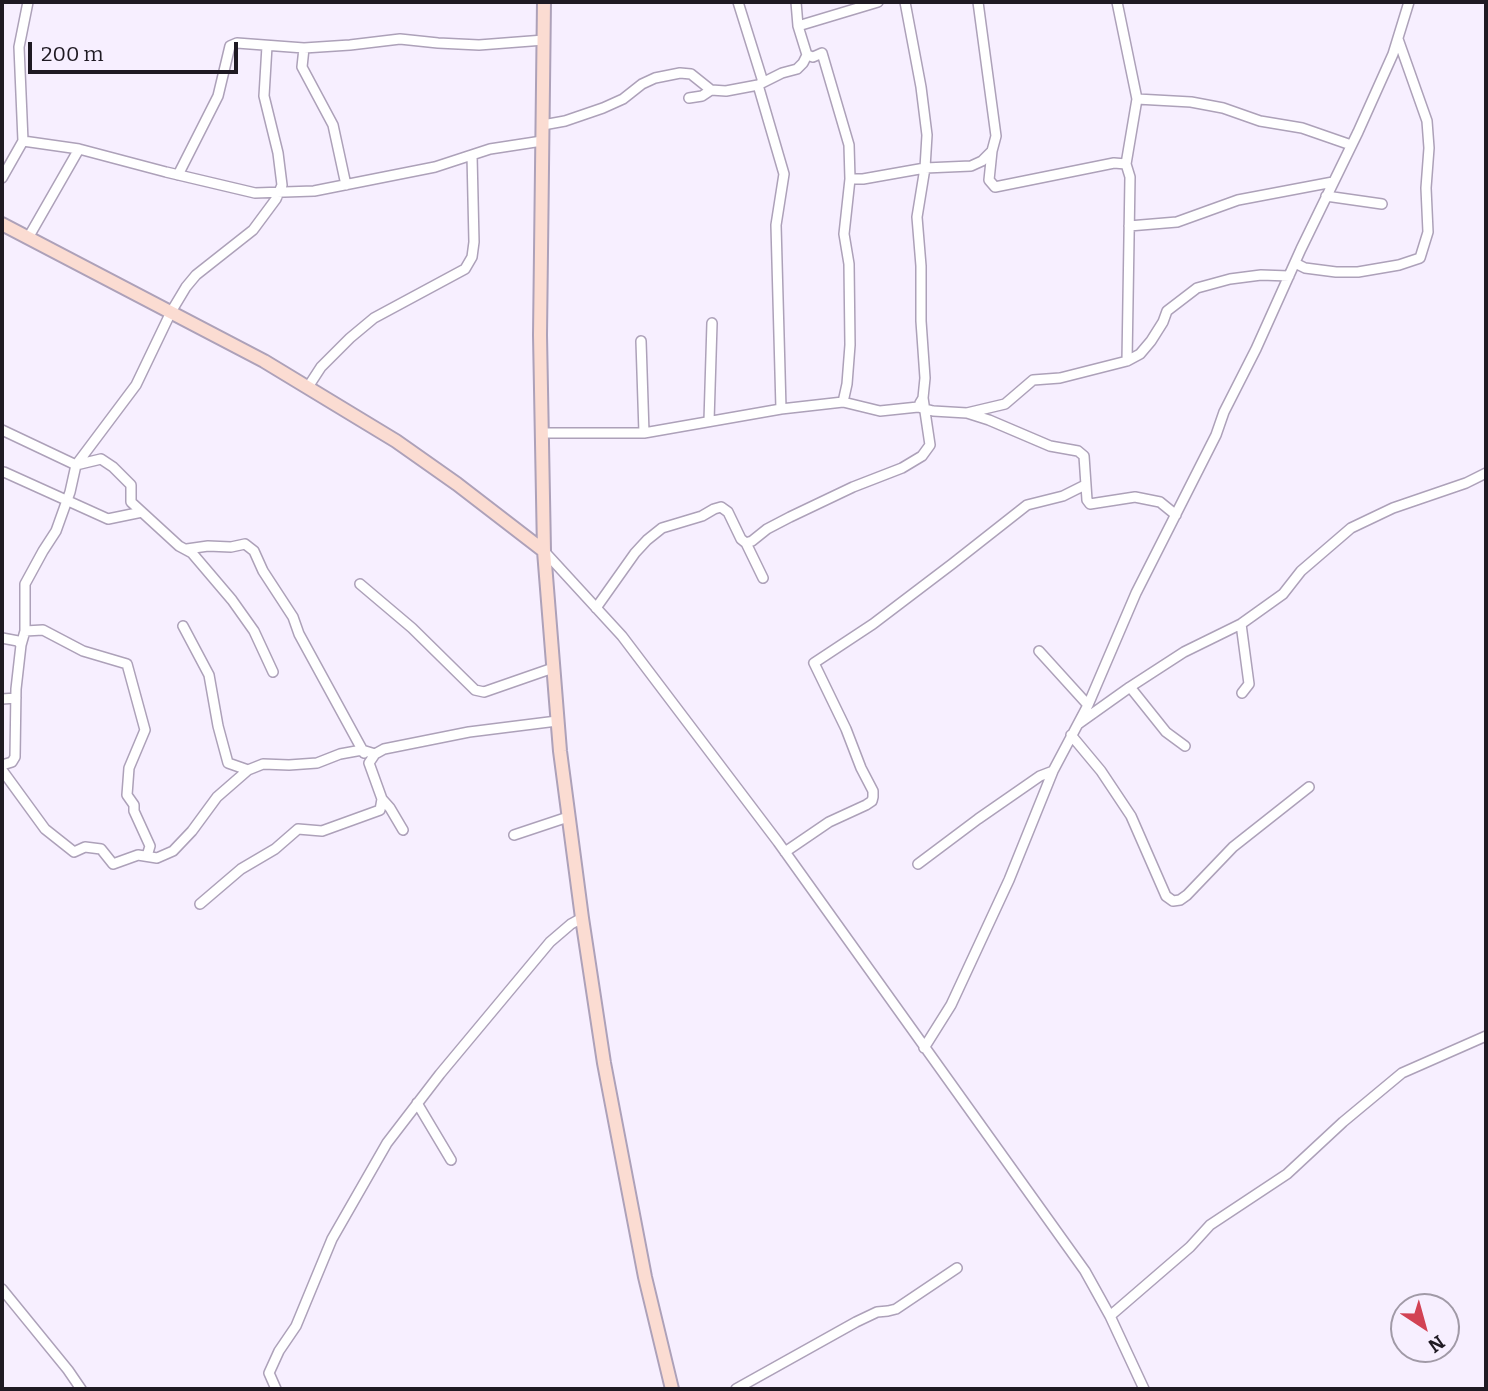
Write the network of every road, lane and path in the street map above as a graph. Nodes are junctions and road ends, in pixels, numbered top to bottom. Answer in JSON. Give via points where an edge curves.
{"nodes":[{"id":1,"x":28,"y":2,"type":"edge"},
{"id":2,"x":544,"y":2,"type":"edge"},
{"id":3,"x":738,"y":2,"type":"edge"},
{"id":4,"x":796,"y":2,"type":"edge"},
{"id":5,"x":878,"y":2,"type":"edge"},
{"id":6,"x":905,"y":2,"type":"edge"},
{"id":7,"x":978,"y":2,"type":"edge"},
{"id":8,"x":1117,"y":2,"type":"edge"},
{"id":9,"x":1409,"y":2,"type":"edge"},
{"id":10,"x":798,"y":26,"type":"junction"},
{"id":11,"x":1398,"y":39,"type":"junction"},
{"id":12,"x":544,"y":40,"type":"junction"},
{"id":13,"x":267,"y":46,"type":"junction"},
{"id":14,"x":304,"y":47,"type":"junction"},
{"id":15,"x":808,"y":58,"type":"junction"},
{"id":16,"x":760,"y":83,"type":"junction"},
{"id":17,"x":711,"y":90,"type":"junction"},
{"id":18,"x":689,"y":98,"type":"dead end"},
{"id":19,"x":1137,"y":99,"type":"junction"},
{"id":20,"x":542,"y":125,"type":"junction"},
{"id":21,"x":23,"y":141,"type":"junction"},
{"id":22,"x":542,"y":141,"type":"junction"},
{"id":23,"x":1351,"y":145,"type":"junction"},
{"id":24,"x":79,"y":149,"type":"junction"},
{"id":25,"x":992,"y":151,"type":"junction"},
{"id":26,"x":472,"y":155,"type":"junction"},
{"id":27,"x":1126,"y":164,"type":"junction"},
{"id":28,"x":925,"y":168,"type":"junction"},
{"id":29,"x":178,"y":174,"type":"junction"},
{"id":30,"x":2,"y":178,"type":"edge"},
{"id":31,"x":850,"y":179,"type":"junction"},
{"id":32,"x":1333,"y":182,"type":"junction"},
{"id":33,"x":345,"y":185,"type":"junction"},
{"id":34,"x":279,"y":192,"type":"junction"},
{"id":35,"x":255,"y":193,"type":"junction"},
{"id":36,"x":1326,"y":196,"type":"junction"},
{"id":37,"x":1382,"y":204,"type":"dead end"},
{"id":38,"x":268,"y":209,"type":"junction"},
{"id":39,"x":2,"y":224,"type":"edge"},
{"id":40,"x":1129,"y":226,"type":"junction"},
{"id":41,"x":28,"y":238,"type":"junction"},
{"id":42,"x":1295,"y":263,"type":"junction"},
{"id":43,"x":1289,"y":276,"type":"junction"},
{"id":44,"x":171,"y":312,"type":"junction"},
{"id":45,"x":712,"y":323,"type":"dead end"},
{"id":46,"x":640,"y":341,"type":"dead end"},
{"id":47,"x":1127,"y":361,"type":"junction"},
{"id":48,"x":308,"y":387,"type":"junction"},
{"id":49,"x":843,"y":402,"type":"junction"},
{"id":50,"x":922,"y":405,"type":"junction"},
{"id":51,"x":781,"y":409,"type":"junction"},
{"id":52,"x":967,"y":413,"type":"junction"},
{"id":53,"x":709,"y":421,"type":"junction"},
{"id":54,"x":2,"y":430,"type":"edge"},
{"id":55,"x":541,"y":433,"type":"junction"},
{"id":56,"x":644,"y":433,"type":"junction"},
{"id":57,"x":76,"y":465,"type":"junction"},
{"id":58,"x":2,"y":472,"type":"edge"},
{"id":59,"x":1486,"y":473,"type":"edge"},
{"id":60,"x":1085,"y":485,"type":"junction"},
{"id":61,"x":68,"y":500,"type":"junction"},
{"id":62,"x":142,"y":512,"type":"junction"},
{"id":63,"x":1176,"y":515,"type":"junction"},
{"id":64,"x":746,"y":543,"type":"junction"},
{"id":65,"x":185,"y":549,"type":"junction"},
{"id":66,"x":544,"y":551,"type":"junction"},
{"id":67,"x":763,"y":578,"type":"dead end"},
{"id":68,"x":360,"y":584,"type":"dead end"},
{"id":69,"x":596,"y":608,"type":"junction"},
{"id":70,"x":1241,"y":624,"type":"junction"},
{"id":71,"x":183,"y":626,"type":"dead end"},
{"id":72,"x":25,"y":631,"type":"junction"},
{"id":73,"x":2,"y":638,"type":"edge"},
{"id":74,"x":21,"y":645,"type":"junction"},
{"id":75,"x":1039,"y":652,"type":"dead end"},
{"id":76,"x":553,"y":668,"type":"junction"},
{"id":77,"x":273,"y":672,"type":"dead end"},
{"id":78,"x":1130,"y":687,"type":"junction"},
{"id":79,"x":1242,"y":693,"type":"dead end"},
{"id":80,"x":16,"y":698,"type":"junction"},
{"id":81,"x":2,"y":699,"type":"edge"},
{"id":82,"x":1088,"y":705,"type":"junction"},
{"id":83,"x":557,"y":721,"type":"junction"},
{"id":84,"x":1077,"y":725,"type":"junction"},
{"id":85,"x":1071,"y":735,"type":"junction"},
{"id":86,"x":1185,"y":746,"type":"dead end"},
{"id":87,"x":362,"y":750,"type":"junction"},
{"id":88,"x":372,"y":759,"type":"junction"},
{"id":89,"x":2,"y":768,"type":"edge"},
{"id":90,"x":248,"y":770,"type":"junction"},
{"id":91,"x":1053,"y":771,"type":"junction"},
{"id":92,"x":1309,"y":787,"type":"dead end"},
{"id":93,"x":382,"y":799,"type":"junction"},
{"id":94,"x":568,"y":817,"type":"junction"},
{"id":95,"x":402,"y":830,"type":"dead end"},
{"id":96,"x":514,"y":835,"type":"dead end"},
{"id":97,"x":785,"y":852,"type":"junction"},
{"id":98,"x":147,"y":856,"type":"junction"},
{"id":99,"x":918,"y":864,"type":"dead end"},
{"id":100,"x":200,"y":904,"type":"dead end"},
{"id":101,"x":582,"y":918,"type":"junction"},
{"id":102,"x":1486,"y":1036,"type":"edge"},
{"id":103,"x":924,"y":1048,"type":"junction"},
{"id":104,"x":417,"y":1103,"type":"junction"},
{"id":105,"x":451,"y":1160,"type":"dead end"},
{"id":106,"x":957,"y":1268,"type":"dead end"},
{"id":107,"x":2,"y":1289,"type":"edge"},
{"id":108,"x":1110,"y":1316,"type":"junction"},
{"id":109,"x":81,"y":1389,"type":"edge"},
{"id":110,"x":276,"y":1389,"type":"edge"},
{"id":111,"x":672,"y":1389,"type":"edge"},
{"id":112,"x":736,"y":1389,"type":"edge"},
{"id":113,"x":1144,"y":1389,"type":"edge"}],
"edges":[{"from":1,"to":21,"type":"street","via":[[19,47]]},
{"from":2,"to":12,"type":"main road"},
{"from":3,"to":16,"type":"street"},
{"from":4,"to":10,"type":"street"},
{"from":5,"to":10,"type":"street"},
{"from":6,"to":28,"type":"street","via":[[927,135]]},
{"from":7,"to":25,"type":"street","via":[[996,136]]},
{"from":8,"to":19,"type":"street"},
{"from":9,"to":11,"type":"street"},
{"from":10,"to":15,"type":"street"},
{"from":11,"to":23,"type":"street"},
{"from":11,"to":42,"type":"street","via":[[1427,121],[1428,232],[1420,258],[1358,272],[1305,268]]},
{"from":12,"to":14,"type":"street","via":[[479,45],[400,39]]},
{"from":12,"to":20,"type":"main road"},
{"from":13,"to":14,"type":"street"},
{"from":13,"to":29,"type":"street","via":[[230,46],[218,96]]},
{"from":13,"to":34,"type":"street","via":[[264,96],[278,153]]},
{"from":14,"to":33,"type":"street","via":[[302,67],[333,125]]},
{"from":15,"to":16,"type":"street","via":[[797,69]]},
{"from":15,"to":31,"type":"street","via":[[822,53],[849,145]]},
{"from":16,"to":17,"type":"street"},
{"from":16,"to":51,"type":"street","via":[[785,174],[776,225]]},
{"from":17,"to":18,"type":"street"},
{"from":17,"to":20,"type":"street","via":[[691,74],[655,78],[603,108]]},
{"from":19,"to":23,"type":"street","via":[[1223,107]]},
{"from":19,"to":27,"type":"street"},
{"from":20,"to":22,"type":"main road"},
{"from":21,"to":24,"type":"street"},
{"from":21,"to":30,"type":"street"},
{"from":22,"to":26,"type":"street"},
{"from":22,"to":55,"type":"main road"},
{"from":23,"to":32,"type":"street"},
{"from":24,"to":29,"type":"street"},
{"from":24,"to":41,"type":"street"},
{"from":25,"to":27,"type":"street","via":[[989,180],[995,187]]},
{"from":25,"to":28,"type":"street","via":[[971,166]]},
{"from":26,"to":33,"type":"street"},
{"from":26,"to":48,"type":"street","via":[[474,242],[465,269],[374,318],[321,367]]},
{"from":27,"to":40,"type":"street"},
{"from":28,"to":31,"type":"street"},
{"from":28,"to":50,"type":"street","via":[[917,217],[925,378]]},
{"from":29,"to":35,"type":"street"},
{"from":31,"to":49,"type":"street","via":[[844,234],[850,345]]},
{"from":32,"to":36,"type":"street"},
{"from":32,"to":40,"type":"street","via":[[1238,200],[1177,222]]},
{"from":33,"to":34,"type":"street"},
{"from":34,"to":35,"type":"street"},
{"from":34,"to":38,"type":"street"},
{"from":35,"to":38,"type":"street"},
{"from":36,"to":37,"type":"street"},
{"from":36,"to":42,"type":"street"},
{"from":38,"to":44,"type":"street","via":[[253,230],[196,275]]},
{"from":39,"to":41,"type":"main road"},
{"from":40,"to":47,"type":"street"},
{"from":41,"to":44,"type":"main road"},
{"from":42,"to":43,"type":"street"},
{"from":43,"to":47,"type":"street","via":[[1230,279],[1197,288],[1167,311],[1151,341]]},
{"from":43,"to":63,"type":"street"},
{"from":44,"to":48,"type":"main road"},
{"from":44,"to":57,"type":"street","via":[[136,385]]},
{"from":45,"to":53,"type":"street"},
{"from":46,"to":56,"type":"street"},
{"from":47,"to":52,"type":"street","via":[[1033,380],[1005,404]]},
{"from":48,"to":66,"type":"main road","via":[[396,441]]},
{"from":49,"to":50,"type":"street","via":[[880,411]]},
{"from":49,"to":51,"type":"street"},
{"from":50,"to":52,"type":"street"},
{"from":50,"to":64,"type":"street","via":[[930,445],[922,456],[790,517]]},
{"from":51,"to":53,"type":"street"},
{"from":52,"to":60,"type":"street","via":[[1051,446],[1078,451],[1084,456]]},
{"from":53,"to":56,"type":"street"},
{"from":54,"to":57,"type":"street"},
{"from":55,"to":56,"type":"street"},
{"from":55,"to":66,"type":"main road"},
{"from":57,"to":61,"type":"street"},
{"from":57,"to":62,"type":"street","via":[[100,459],[113,467],[131,485],[131,502]]},
{"from":58,"to":61,"type":"street"},
{"from":59,"to":70,"type":"street","via":[[1351,528],[1301,571],[1283,594]]},
{"from":60,"to":63,"type":"street","via":[[1090,504],[1135,497],[1160,502]]},
{"from":60,"to":97,"type":"street","via":[[1027,505],[873,624],[814,663],[873,797]]},
{"from":61,"to":62,"type":"street","via":[[108,519]]},
{"from":61,"to":72,"type":"street","via":[[25,584]]},
{"from":62,"to":65,"type":"street"},
{"from":63,"to":82,"type":"street","via":[[1136,593]]},
{"from":64,"to":67,"type":"street"},
{"from":64,"to":69,"type":"street","via":[[721,507],[662,528],[635,553]]},
{"from":65,"to":77,"type":"street","via":[[232,600],[254,631]]},
{"from":65,"to":87,"type":"street","via":[[245,544],[254,551]]},
{"from":66,"to":69,"type":"street"},
{"from":66,"to":76,"type":"main road"},
{"from":68,"to":76,"type":"street","via":[[475,690],[484,692]]},
{"from":69,"to":97,"type":"street"},
{"from":70,"to":78,"type":"street","via":[[1184,652]]},
{"from":70,"to":79,"type":"street","via":[[1249,684]]},
{"from":71,"to":90,"type":"street","via":[[209,675],[228,763]]},
{"from":72,"to":74,"type":"street"},
{"from":72,"to":98,"type":"street","via":[[43,630],[83,651],[127,664],[145,730],[129,768],[127,795],[150,846]]},
{"from":73,"to":74,"type":"street"},
{"from":74,"to":80,"type":"street"},
{"from":75,"to":82,"type":"street"},
{"from":76,"to":83,"type":"main road"},
{"from":78,"to":84,"type":"street"},
{"from":78,"to":86,"type":"street","via":[[1166,732]]},
{"from":80,"to":81,"type":"street"},
{"from":80,"to":89,"type":"street","via":[[15,757]]},
{"from":82,"to":84,"type":"street"},
{"from":83,"to":88,"type":"street","via":[[384,748]]},
{"from":83,"to":94,"type":"main road"},
{"from":84,"to":85,"type":"street"},
{"from":85,"to":91,"type":"street"},
{"from":85,"to":92,"type":"street","via":[[1131,816],[1166,896],[1173,901],[1188,895],[1233,847]]},
{"from":87,"to":88,"type":"street"},
{"from":87,"to":90,"type":"street","via":[[317,763],[263,764]]},
{"from":88,"to":93,"type":"street"},
{"from":89,"to":98,"type":"street","via":[[45,829],[74,852],[85,847],[101,849],[113,864]]},
{"from":90,"to":98,"type":"street","via":[[217,797],[173,850],[157,858]]},
{"from":91,"to":99,"type":"street","via":[[978,818]]},
{"from":91,"to":103,"type":"street","via":[[951,1005]]},
{"from":93,"to":95,"type":"street"},
{"from":93,"to":100,"type":"street","via":[[380,810],[351,822],[322,831],[298,830]]},
{"from":94,"to":96,"type":"street"},
{"from":94,"to":101,"type":"main road"},
{"from":97,"to":103,"type":"street"},
{"from":101,"to":104,"type":"street","via":[[550,942]]},
{"from":101,"to":111,"type":"main road","via":[[604,1063],[645,1277]]},
{"from":102,"to":108,"type":"street","via":[[1402,1073],[1287,1174],[1210,1225]]},
{"from":103,"to":108,"type":"street","via":[[1085,1271]]},
{"from":104,"to":105,"type":"street"},
{"from":104,"to":110,"type":"street","via":[[387,1143],[332,1239],[296,1326],[269,1373]]},
{"from":106,"to":112,"type":"street","via":[[896,1309],[856,1322]]},
{"from":107,"to":109,"type":"street"},
{"from":108,"to":113,"type":"street"}]}
